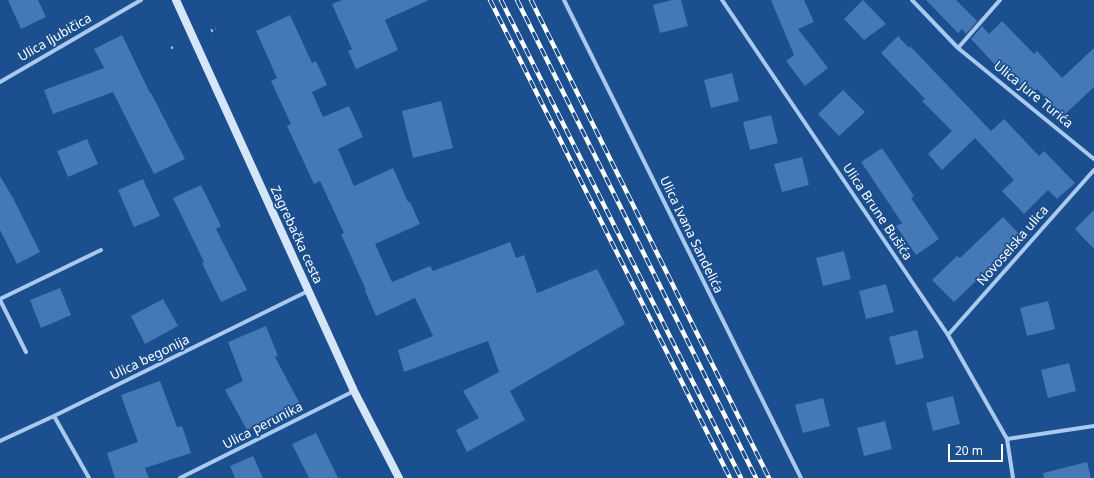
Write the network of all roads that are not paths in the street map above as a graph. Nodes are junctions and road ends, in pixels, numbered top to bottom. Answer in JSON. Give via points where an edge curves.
{"nodes":[{"id":1,"x":141,"y":0,"type":"edge"},
{"id":2,"x":176,"y":0,"type":"edge"},
{"id":3,"x":564,"y":0,"type":"edge"},
{"id":4,"x":722,"y":0,"type":"edge"},
{"id":5,"x":912,"y":0,"type":"edge"},
{"id":6,"x":1000,"y":0,"type":"edge"},
{"id":7,"x":958,"y":48,"type":"junction"},
{"id":8,"x":0,"y":82,"type":"edge"},
{"id":9,"x":1094,"y":159,"type":"edge"},
{"id":10,"x":1094,"y":170,"type":"edge"},
{"id":11,"x":101,"y":250,"type":"dead end"},
{"id":12,"x":308,"y":291,"type":"junction"},
{"id":13,"x":0,"y":299,"type":"edge"},
{"id":14,"x":948,"y":335,"type":"junction"},
{"id":15,"x":26,"y":352,"type":"dead end"},
{"id":16,"x":354,"y":391,"type":"junction"},
{"id":17,"x":54,"y":416,"type":"junction"},
{"id":18,"x":1094,"y":426,"type":"edge"},
{"id":19,"x":1007,"y":439,"type":"junction"},
{"id":20,"x":0,"y":441,"type":"edge"},
{"id":21,"x":89,"y":478,"type":"edge"},
{"id":22,"x":180,"y":478,"type":"edge"},
{"id":23,"x":400,"y":478,"type":"edge"},
{"id":24,"x":801,"y":478,"type":"edge"},
{"id":25,"x":1013,"y":478,"type":"edge"}],
"edges":[{"from":1,"to":8,"type":"street","name":"Ulica ljubičica"},
{"from":2,"to":12,"type":"main road","name":"Zagrebačka cesta"},
{"from":3,"to":24,"type":"street","name":"Ulica Ivana Sandelića"},
{"from":4,"to":14,"type":"street","name":"Ulica Brune Bušića"},
{"from":5,"to":7,"type":"street","name":"Ulica Jure Turića"},
{"from":6,"to":7,"type":"street"},
{"from":7,"to":9,"type":"street","name":"Ulica Jure Turića"},
{"from":10,"to":14,"type":"street","name":"Novoselska ulica"},
{"from":11,"to":13,"type":"street"},
{"from":12,"to":16,"type":"main road","name":"Zagrebačka cesta"},
{"from":12,"to":17,"type":"street","name":"Ulica begonija"},
{"from":13,"to":15,"type":"street"},
{"from":14,"to":19,"type":"street","name":"Ulica Brune Bušića"},
{"from":16,"to":22,"type":"street","name":"Ulica perunika"},
{"from":16,"to":23,"type":"main road","name":"Zagrebačka cesta"},
{"from":17,"to":20,"type":"street","name":"Ulica begonija"},
{"from":17,"to":21,"type":"street"},
{"from":18,"to":19,"type":"street"},
{"from":19,"to":25,"type":"street","name":"Ulica Brune Bušića"}]}
